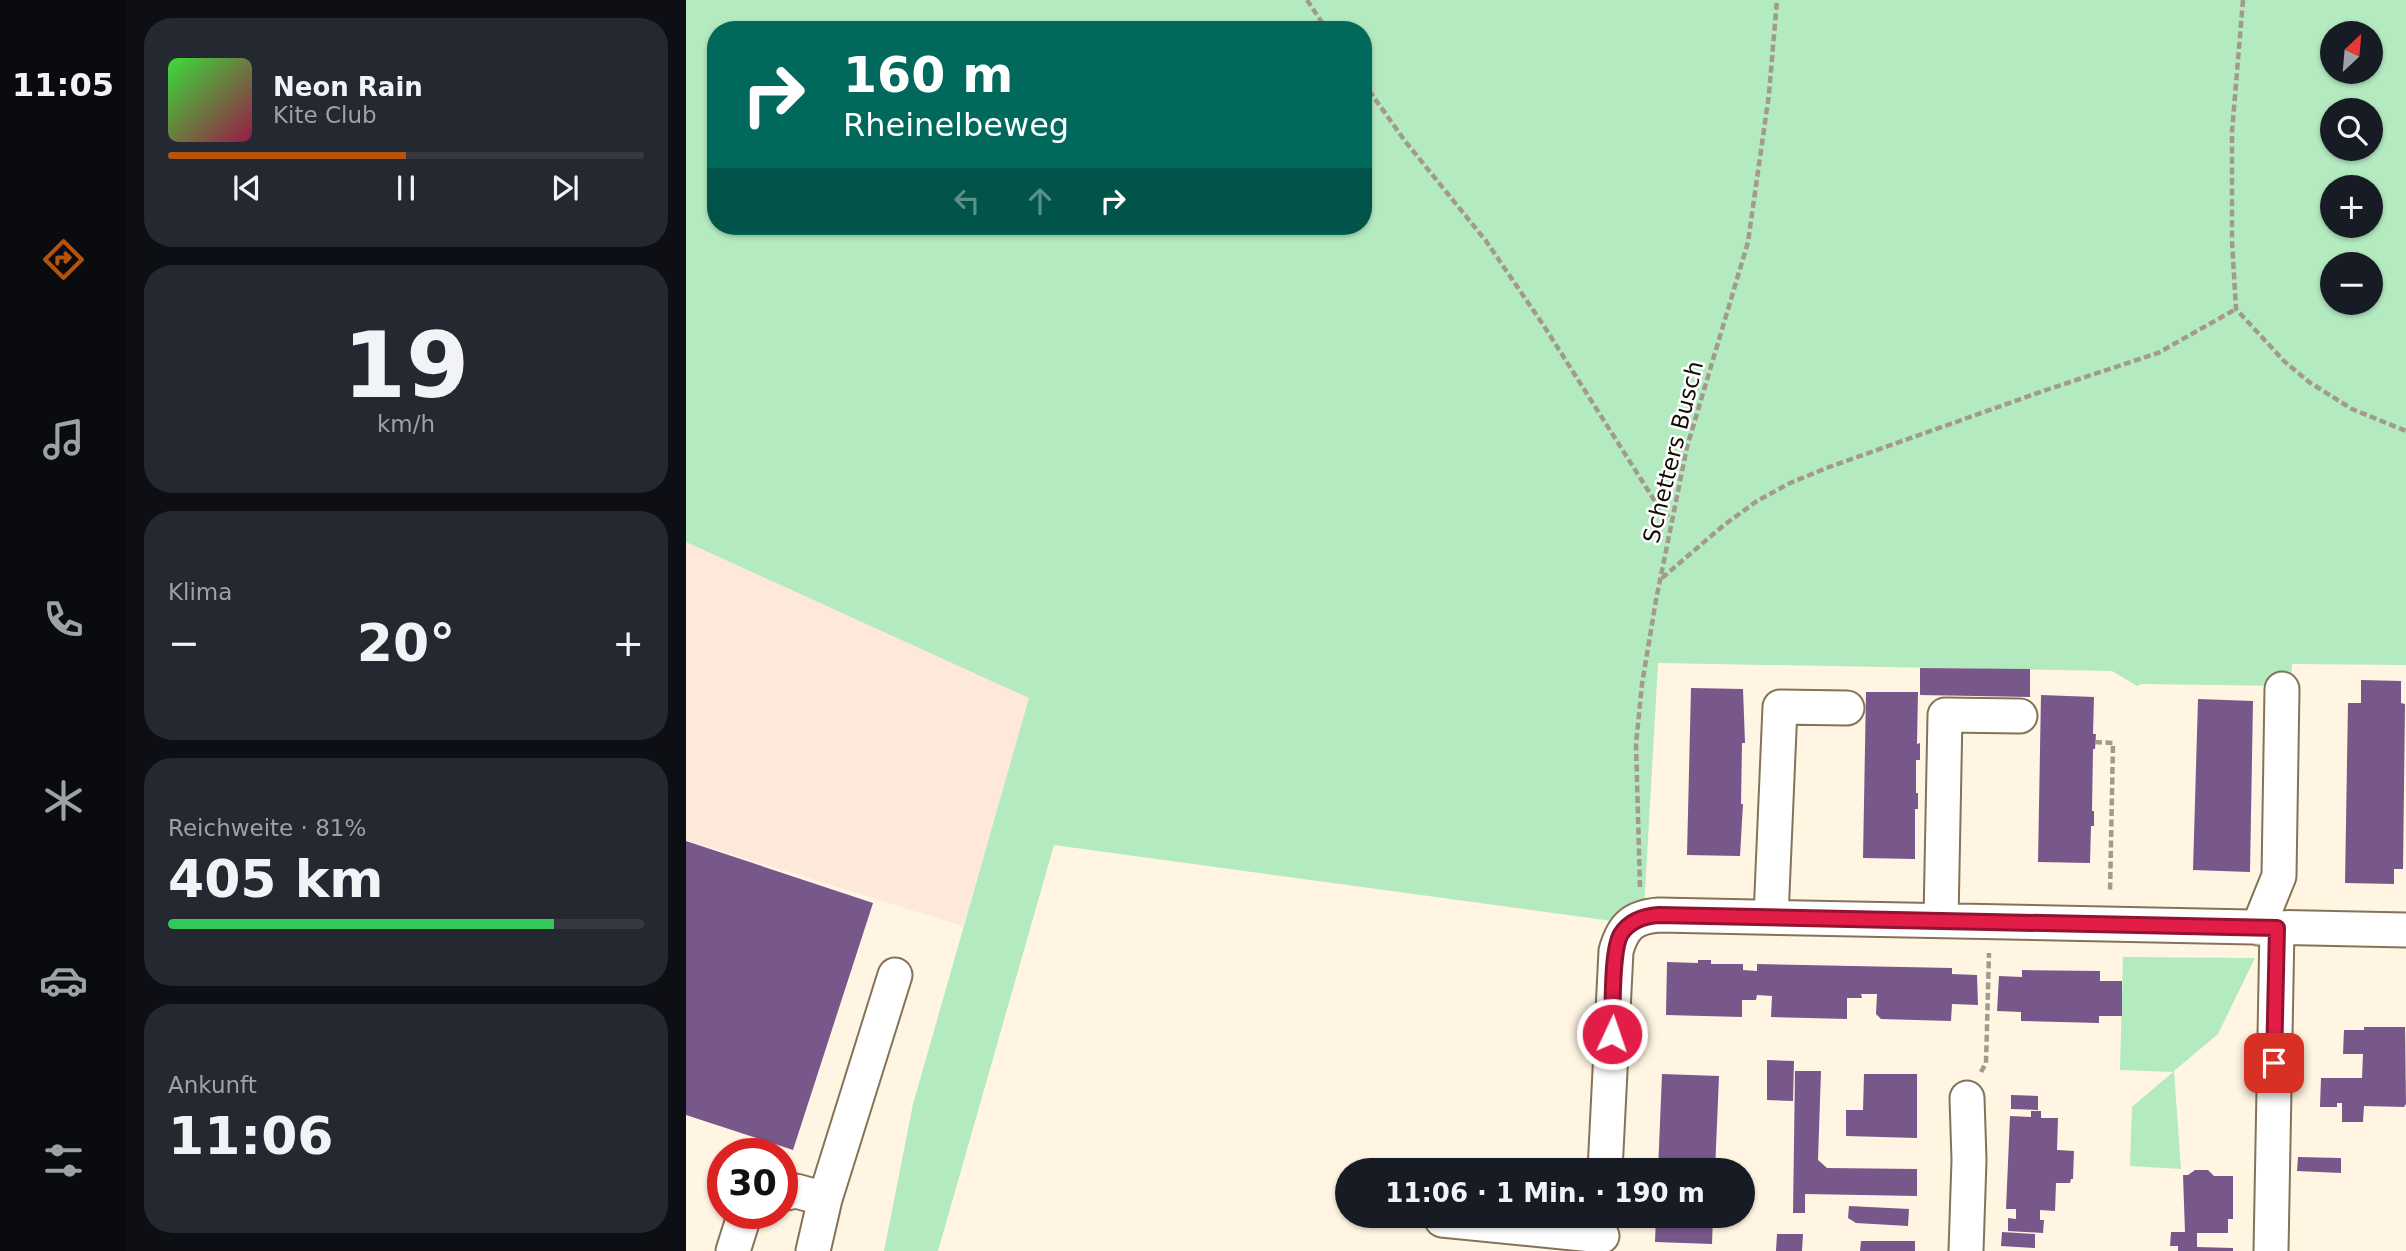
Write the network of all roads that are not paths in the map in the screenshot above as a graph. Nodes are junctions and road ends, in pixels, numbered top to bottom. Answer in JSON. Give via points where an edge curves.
{"nodes":[{"id":1,"x":2282,"y":689,"type":"dead end"},
{"id":2,"x":1847,"y":708,"type":"dead end"},
{"id":3,"x":2020,"y":716,"type":"dead end"},
{"id":4,"x":1771,"y":917,"type":"junction"},
{"id":5,"x":1941,"y":920,"type":"junction"},
{"id":6,"x":2268,"y":928,"type":"junction"},
{"id":7,"x":2406,"y":929,"type":"edge"},
{"id":8,"x":895,"y":975,"type":"dead end"},
{"id":9,"x":1967,"y":1098,"type":"road end"},
{"id":10,"x":1606,"y":1158,"type":"edge"},
{"id":11,"x":798,"y":1192,"type":"edge"},
{"id":12,"x":825,"y":1199,"type":"junction"},
{"id":13,"x":1534,"y":1228,"type":"edge"},
{"id":14,"x":740,"y":1229,"type":"edge"},
{"id":15,"x":1602,"y":1234,"type":"edge"},
{"id":16,"x":733,"y":1251,"type":"edge"},
{"id":17,"x":813,"y":1251,"type":"edge"},
{"id":18,"x":1966,"y":1251,"type":"edge"},
{"id":19,"x":2271,"y":1251,"type":"edge"}],
"edges":[{"from":1,"to":6,"type":"street","via":[[2278,876]]},
{"from":2,"to":4,"type":"street","via":[[1780,707]]},
{"from":3,"to":5,"type":"street","via":[[1945,715]]},
{"from":4,"to":5,"type":"street"},
{"from":4,"to":10,"type":"street","via":[[1642,916],[1620,935]]},
{"from":5,"to":6,"type":"street"},
{"from":6,"to":7,"type":"street"},
{"from":6,"to":19,"type":"street"},
{"from":8,"to":12,"type":"street"},
{"from":9,"to":18,"type":"street"},
{"from":11,"to":12,"type":"street"},
{"from":12,"to":17,"type":"street"},
{"from":13,"to":15,"type":"street"},
{"from":14,"to":16,"type":"street"}]}
